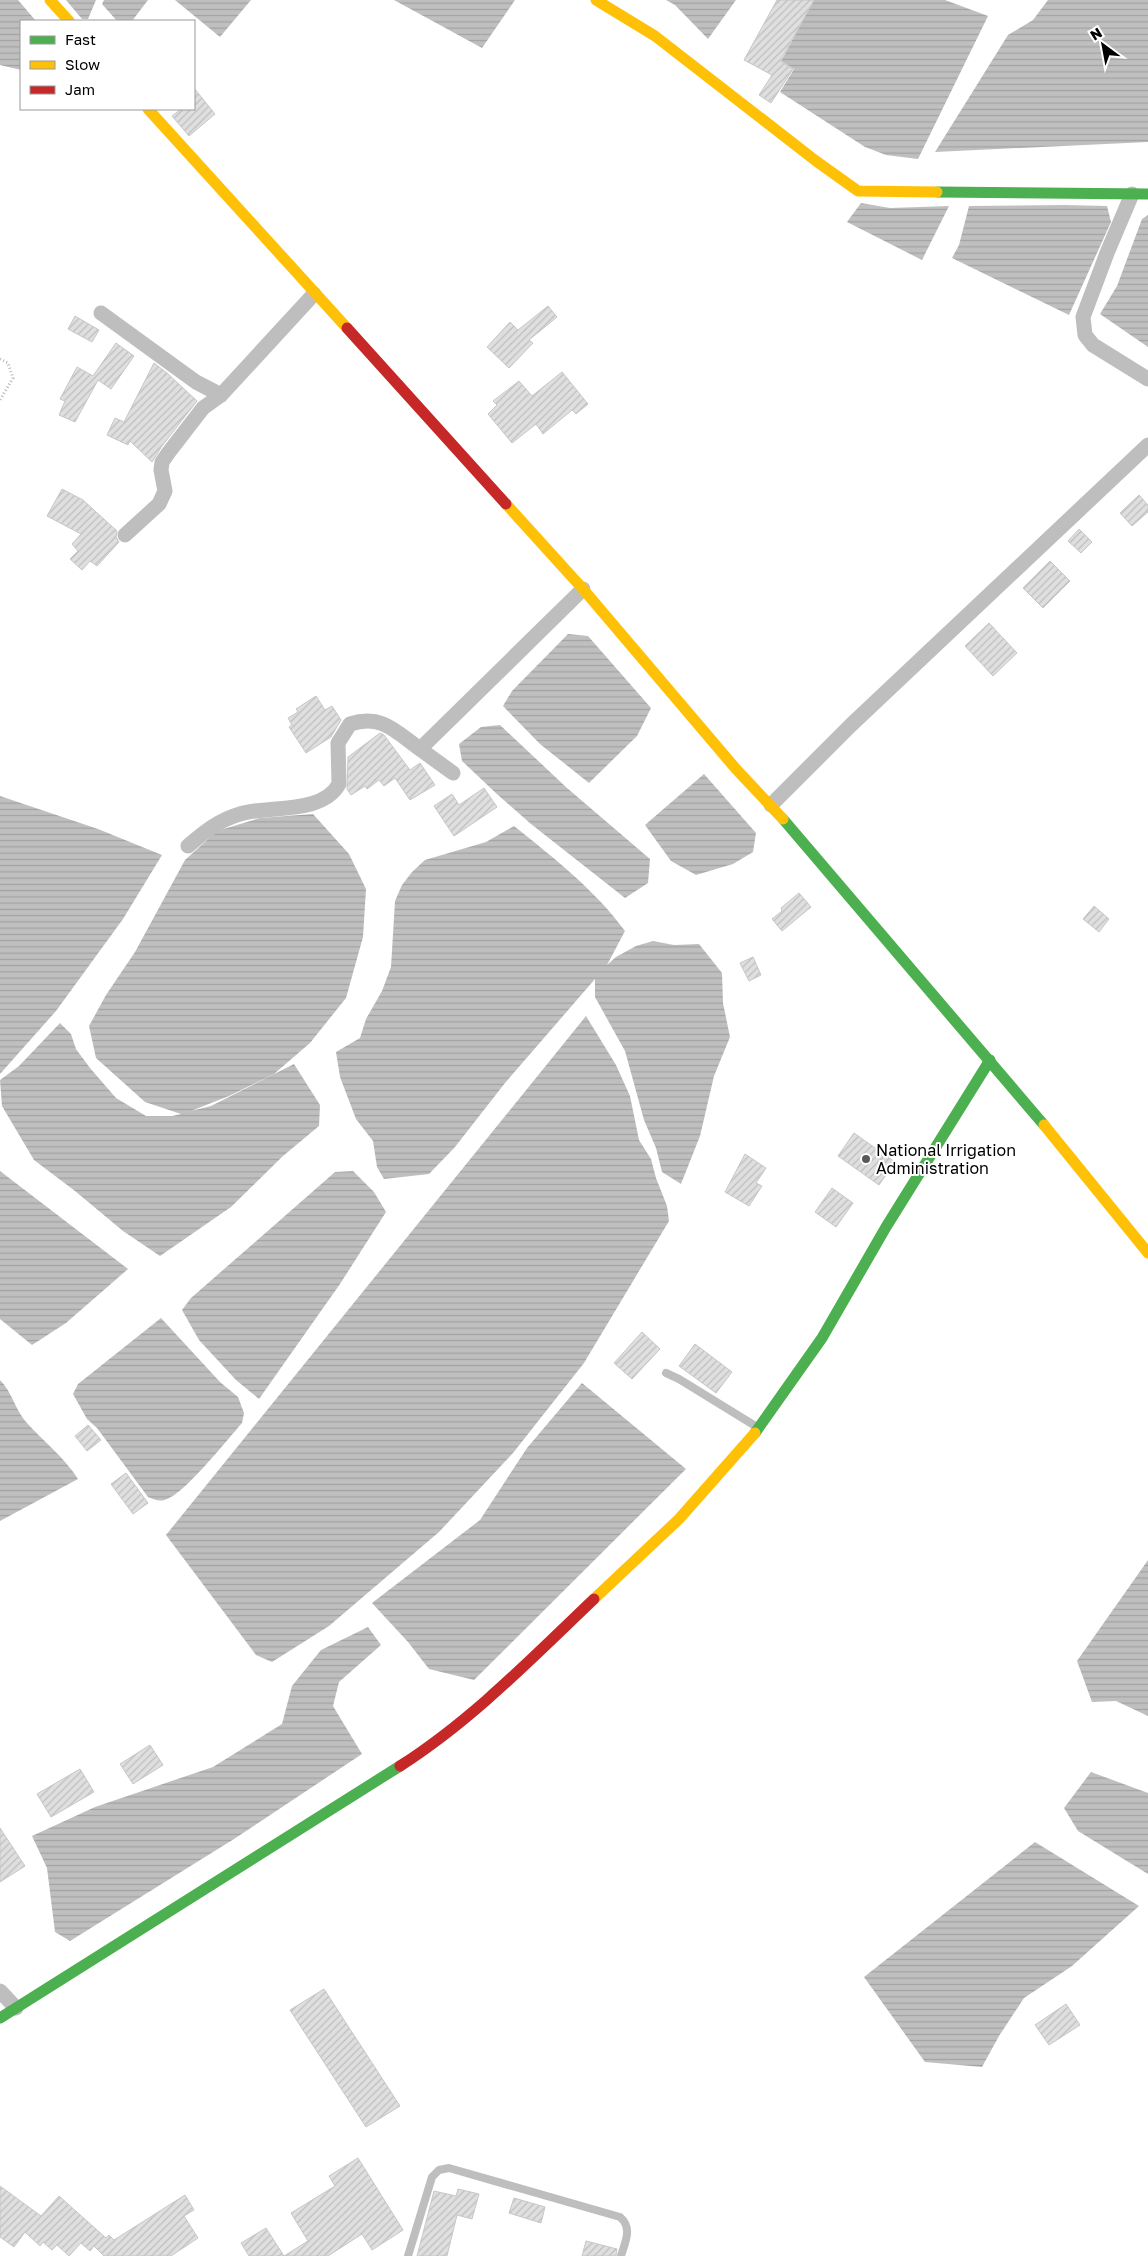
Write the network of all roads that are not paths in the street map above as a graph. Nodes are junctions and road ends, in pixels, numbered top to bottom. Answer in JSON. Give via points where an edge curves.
{"nodes":[{"id":1,"x":50,"y":0,"type":"edge"},
{"id":2,"x":596,"y":0,"type":"edge"},
{"id":3,"x":69,"y":20,"type":"edge"},
{"id":4,"x":149,"y":110,"type":"edge"},
{"id":5,"x":1132,"y":194,"type":"junction"},
{"id":6,"x":1148,"y":194,"type":"edge"},
{"id":7,"x":314,"y":294,"type":"junction"},
{"id":8,"x":100,"y":313,"type":"dead end"},
{"id":9,"x":1148,"y":379,"type":"edge"},
{"id":10,"x":221,"y":395,"type":"junction"},
{"id":11,"x":1148,"y":444,"type":"edge"},
{"id":12,"x":125,"y":535,"type":"dead end"},
{"id":13,"x":583,"y":589,"type":"junction"},
{"id":14,"x":420,"y":749,"type":"junction"},
{"id":15,"x":453,"y":773,"type":"dead end"},
{"id":16,"x":771,"y":805,"type":"junction"},
{"id":17,"x":188,"y":846,"type":"dead end"},
{"id":18,"x":990,"y":1060,"type":"junction"},
{"id":19,"x":1148,"y":1253,"type":"edge"},
{"id":20,"x":666,"y":1373,"type":"dead end"},
{"id":21,"x":759,"y":1428,"type":"junction"},
{"id":22,"x":0,"y":1991,"type":"edge"},
{"id":23,"x":16,"y":2008,"type":"junction"},
{"id":24,"x":0,"y":2018,"type":"edge"},
{"id":25,"x":408,"y":2256,"type":"edge"},
{"id":26,"x":621,"y":2256,"type":"edge"}],
"edges":[{"from":1,"to":3,"type":"street"},
{"from":2,"to":5,"type":"street","via":[[655,36],[858,191]]},
{"from":4,"to":7,"type":"street"},
{"from":5,"to":6,"type":"street"},
{"from":5,"to":9,"type":"street","via":[[1083,317],[1085,335],[1093,345]]},
{"from":7,"to":10,"type":"street"},
{"from":7,"to":13,"type":"street"},
{"from":8,"to":10,"type":"street","via":[[196,382]]},
{"from":10,"to":12,"type":"street","via":[[203,408],[162,462],[166,491],[159,504]]},
{"from":11,"to":16,"type":"street"},
{"from":13,"to":14,"type":"street"},
{"from":13,"to":16,"type":"street","via":[[736,769]]},
{"from":14,"to":15,"type":"street"},
{"from":14,"to":17,"type":"street","via":[[384,723],[370,720],[350,724],[338,743],[339,784],[327,797],[301,808],[264,810],[232,817],[215,824]]},
{"from":16,"to":18,"type":"street"},
{"from":18,"to":19,"type":"street"},
{"from":18,"to":21,"type":"street","via":[[886,1227],[822,1338]]},
{"from":20,"to":21,"type":"lane"},
{"from":21,"to":23,"type":"street","via":[[679,1519],[486,1701],[429,1747]]},
{"from":22,"to":23,"type":"street"},
{"from":23,"to":24,"type":"street"},
{"from":25,"to":26,"type":"lane","via":[[432,2176],[449,2168],[620,2217],[629,2228]]}]}
